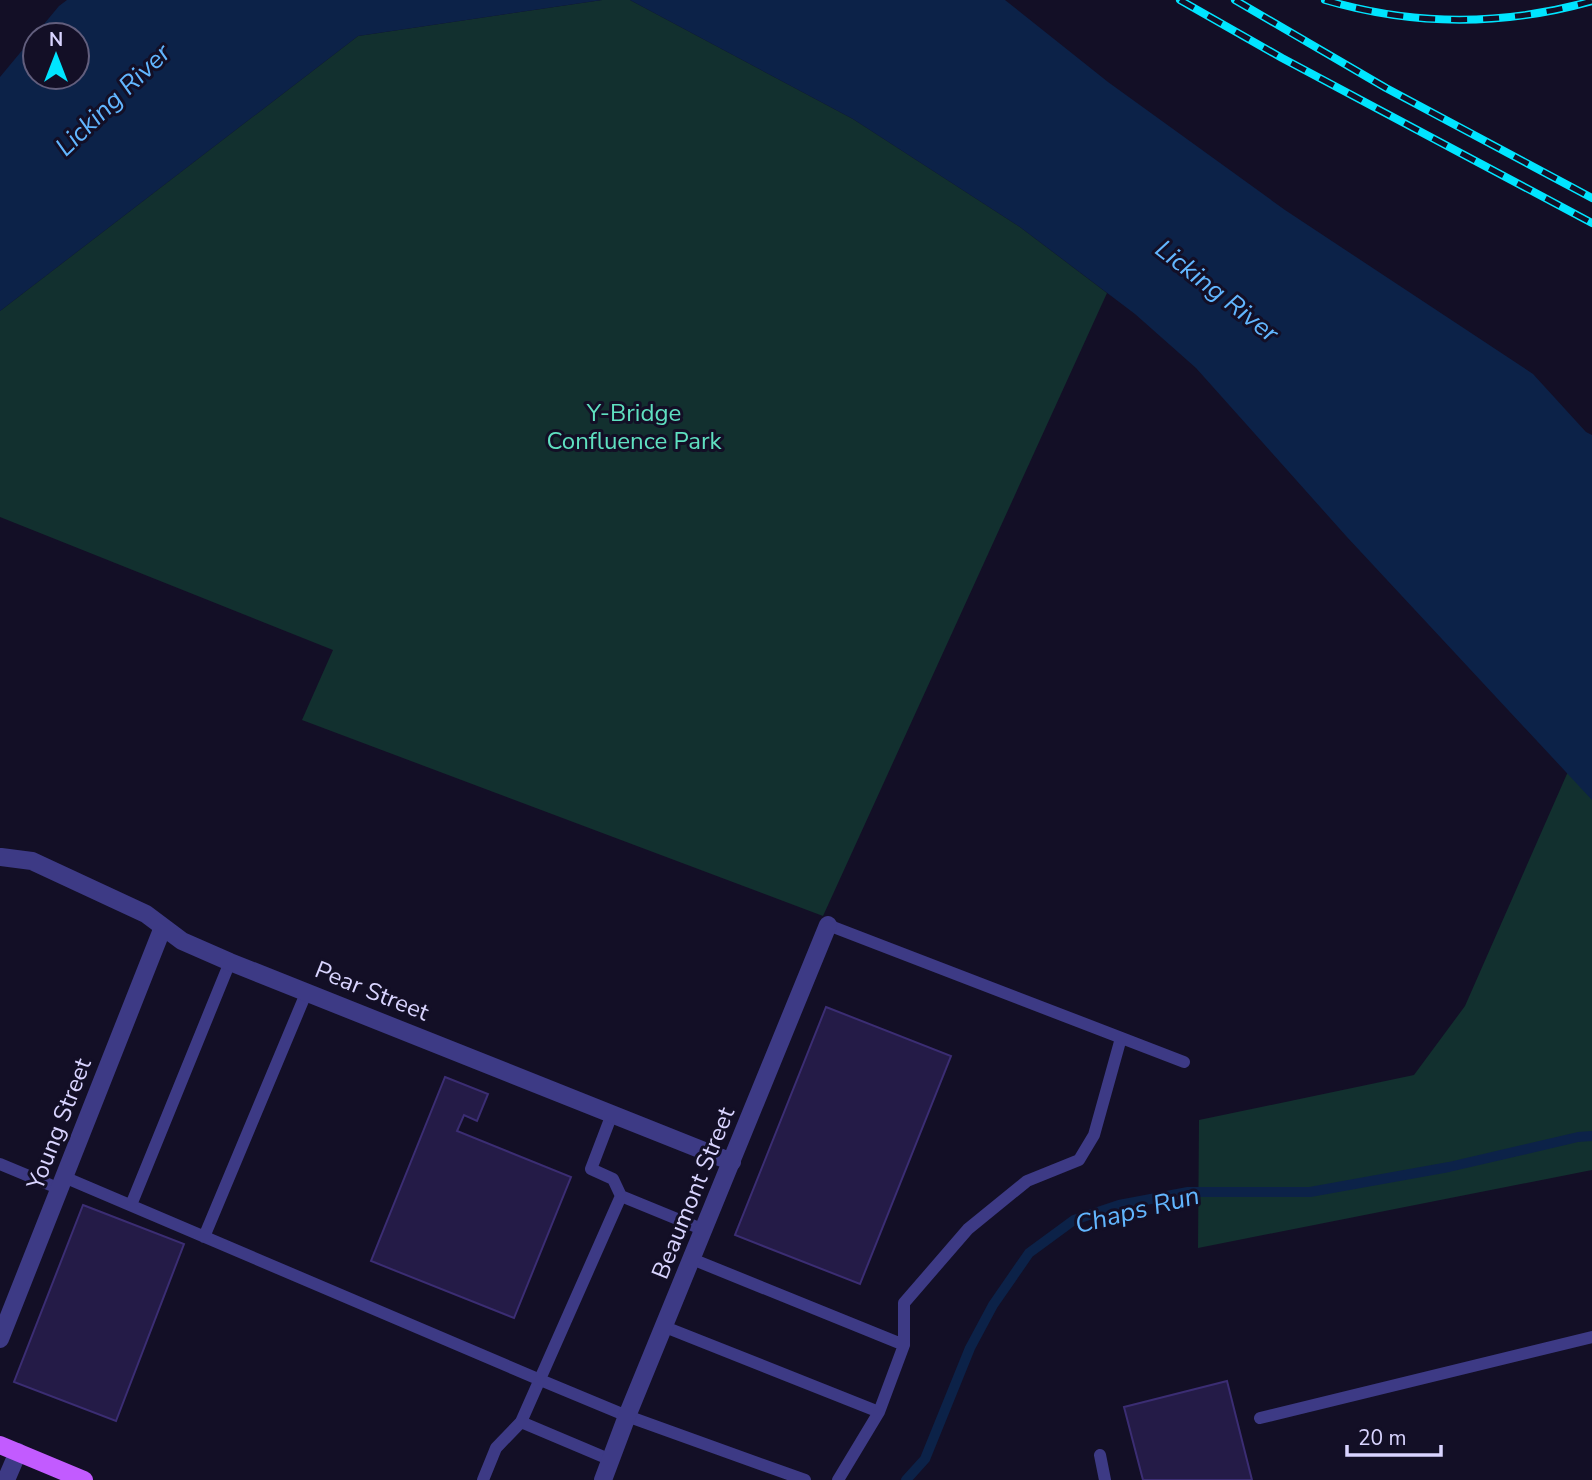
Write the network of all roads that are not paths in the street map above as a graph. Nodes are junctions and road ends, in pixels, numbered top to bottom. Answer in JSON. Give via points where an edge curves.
{"nodes":[{"id":1,"x":1,"y":859,"type":"edge"},
{"id":2,"x":828,"y":925,"type":"joint"},
{"id":3,"x":163,"y":927,"type":"junction"},
{"id":4,"x":230,"y":962,"type":"junction"},
{"id":5,"x":307,"y":991,"type":"junction"},
{"id":6,"x":1121,"y":1038,"type":"junction"},
{"id":7,"x":1184,"y":1062,"type":"dead end"},
{"id":8,"x":612,"y":1114,"type":"junction"},
{"id":9,"x":732,"y":1162,"type":"junction"},
{"id":10,"x":0,"y":1164,"type":"edge"},
{"id":11,"x":62,"y":1183,"type":"junction"},
{"id":12,"x":621,"y":1196,"type":"junction"},
{"id":13,"x":131,"y":1205,"type":"junction"},
{"id":14,"x":704,"y":1230,"type":"junction"},
{"id":15,"x":204,"y":1237,"type":"junction"},
{"id":16,"x":692,"y":1259,"type":"junction"},
{"id":17,"x":665,"y":1327,"type":"junction"},
{"id":18,"x":1592,"y":1336,"type":"edge"},
{"id":19,"x":0,"y":1339,"type":"edge"},
{"id":20,"x":904,"y":1345,"type":"junction"},
{"id":21,"x":538,"y":1379,"type":"junction"},
{"id":22,"x":879,"y":1412,"type":"junction"},
{"id":23,"x":627,"y":1416,"type":"junction"},
{"id":24,"x":1260,"y":1418,"type":"dead end"},
{"id":25,"x":521,"y":1422,"type":"junction"},
{"id":26,"x":0,"y":1445,"type":"edge"},
{"id":27,"x":18,"y":1452,"type":"junction"},
{"id":28,"x":1100,"y":1455,"type":"dead end"},
{"id":29,"x":611,"y":1460,"type":"junction"},
{"id":30,"x":6,"y":1480,"type":"edge"},
{"id":31,"x":84,"y":1480,"type":"edge"},
{"id":32,"x":483,"y":1480,"type":"edge"},
{"id":33,"x":603,"y":1480,"type":"edge"},
{"id":34,"x":805,"y":1480,"type":"edge"},
{"id":35,"x":838,"y":1480,"type":"edge"},
{"id":36,"x":1105,"y":1480,"type":"edge"}],
"edges":[{"from":1,"to":3,"type":"street","name":"Pear Street","via":[[32,861],[146,914]]},
{"from":2,"to":6,"type":"lane"},
{"from":2,"to":9,"type":"street","name":"Beaumont Street"},
{"from":3,"to":4,"type":"street","name":"Pear Street","via":[[182,941]]},
{"from":3,"to":11,"type":"street","name":"Young Street"},
{"from":4,"to":5,"type":"street","name":"Pear Street"},
{"from":4,"to":13,"type":"lane"},
{"from":5,"to":8,"type":"street","name":"Pear Street"},
{"from":5,"to":15,"type":"lane"},
{"from":6,"to":7,"type":"lane"},
{"from":6,"to":20,"type":"lane","via":[[1094,1135],[1079,1160],[1027,1181],[968,1229],[904,1303]]},
{"from":8,"to":9,"type":"street","name":"Pear Street"},
{"from":8,"to":12,"type":"lane","via":[[590,1169],[613,1179]]},
{"from":9,"to":14,"type":"street","name":"Beaumont Street"},
{"from":10,"to":11,"type":"lane"},
{"from":11,"to":13,"type":"lane"},
{"from":11,"to":19,"type":"street","name":"Young Street"},
{"from":12,"to":14,"type":"lane"},
{"from":12,"to":21,"type":"lane"},
{"from":13,"to":15,"type":"lane"},
{"from":14,"to":16,"type":"street","name":"Beaumont Street"},
{"from":15,"to":21,"type":"lane"},
{"from":16,"to":17,"type":"street","name":"Beaumont Street"},
{"from":16,"to":20,"type":"lane"},
{"from":17,"to":22,"type":"lane"},
{"from":17,"to":23,"type":"street","name":"Beaumont Street"},
{"from":18,"to":24,"type":"lane"},
{"from":20,"to":22,"type":"lane"},
{"from":21,"to":23,"type":"lane"},
{"from":21,"to":25,"type":"lane"},
{"from":22,"to":35,"type":"lane"},
{"from":23,"to":29,"type":"street","name":"Beaumont Street"},
{"from":23,"to":34,"type":"lane"},
{"from":25,"to":29,"type":"lane"},
{"from":25,"to":32,"type":"lane","via":[[496,1448]]},
{"from":26,"to":27,"type":"main road"},
{"from":27,"to":30,"type":"street"},
{"from":27,"to":31,"type":"main road"},
{"from":28,"to":36,"type":"lane"},
{"from":29,"to":33,"type":"street","name":"Beaumont Street"}]}
